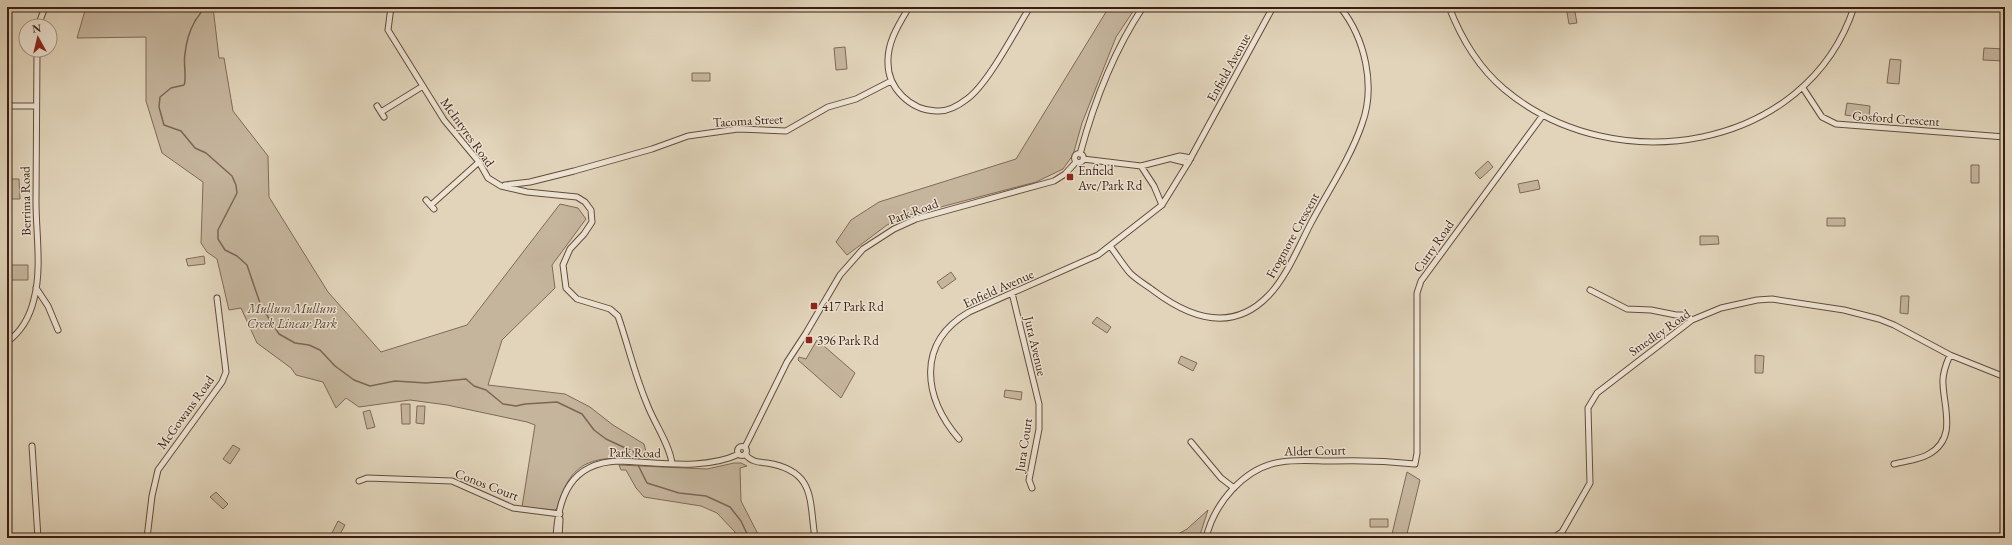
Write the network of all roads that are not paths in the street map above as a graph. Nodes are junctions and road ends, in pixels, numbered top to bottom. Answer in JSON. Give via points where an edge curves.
{"nodes":[{"id":1,"x":45,"y":7,"type":"edge"},
{"id":2,"x":391,"y":7,"type":"edge"},
{"id":3,"x":909,"y":7,"type":"edge"},
{"id":4,"x":1030,"y":7,"type":"edge"},
{"id":5,"x":1143,"y":7,"type":"edge"},
{"id":6,"x":1273,"y":7,"type":"edge"},
{"id":7,"x":1340,"y":7,"type":"edge"},
{"id":8,"x":1449,"y":7,"type":"edge"},
{"id":9,"x":1854,"y":7,"type":"edge"},
{"id":10,"x":41,"y":18,"type":"edge"},
{"id":11,"x":37,"y":58,"type":"edge"},
{"id":12,"x":891,"y":81,"type":"junction"},
{"id":13,"x":423,"y":86,"type":"junction"},
{"id":14,"x":1802,"y":88,"type":"junction"},
{"id":15,"x":7,"y":106,"type":"edge"},
{"id":16,"x":36,"y":106,"type":"junction"},
{"id":17,"x":377,"y":106,"type":"dead end"},
{"id":18,"x":1543,"y":115,"type":"junction"},
{"id":19,"x":2005,"y":137,"type":"edge"},
{"id":20,"x":1082,"y":156,"type":"junction"},
{"id":21,"x":1190,"y":161,"type":"junction"},
{"id":22,"x":479,"y":162,"type":"junction"},
{"id":23,"x":1141,"y":166,"type":"junction"},
{"id":24,"x":530,"y":182,"type":"junction"},
{"id":25,"x":501,"y":186,"type":"junction"},
{"id":26,"x":527,"y":192,"type":"junction"},
{"id":27,"x":426,"y":200,"type":"dead end"},
{"id":28,"x":1162,"y":205,"type":"junction"},
{"id":29,"x":1110,"y":246,"type":"junction"},
{"id":30,"x":36,"y":288,"type":"junction"},
{"id":31,"x":1590,"y":290,"type":"dead end"},
{"id":32,"x":1012,"y":293,"type":"junction"},
{"id":33,"x":217,"y":298,"type":"dead end"},
{"id":34,"x":1692,"y":320,"type":"junction"},
{"id":35,"x":58,"y":330,"type":"dead end"},
{"id":36,"x":7,"y":342,"type":"edge"},
{"id":37,"x":1950,"y":355,"type":"junction"},
{"id":38,"x":2005,"y":377,"type":"edge"},
{"id":39,"x":1039,"y":404,"type":"joint"},
{"id":40,"x":959,"y":438,"type":"dead end"},
{"id":41,"x":1191,"y":442,"type":"dead end"},
{"id":42,"x":32,"y":446,"type":"dead end"},
{"id":43,"x":745,"y":448,"type":"junction"},
{"id":44,"x":739,"y":454,"type":"junction"},
{"id":45,"x":745,"y":454,"type":"junction"},
{"id":46,"x":672,"y":463,"type":"junction"},
{"id":47,"x":1415,"y":464,"type":"joint"},
{"id":48,"x":1894,"y":464,"type":"dead end"},
{"id":49,"x":359,"y":481,"type":"dead end"},
{"id":50,"x":1032,"y":488,"type":"dead end"},
{"id":51,"x":1234,"y":488,"type":"junction"},
{"id":52,"x":560,"y":514,"type":"junction"},
{"id":53,"x":38,"y":538,"type":"edge"},
{"id":54,"x":147,"y":538,"type":"edge"},
{"id":55,"x":556,"y":538,"type":"edge"},
{"id":56,"x":560,"y":538,"type":"edge"},
{"id":57,"x":816,"y":538,"type":"edge"},
{"id":58,"x":1206,"y":538,"type":"edge"},
{"id":59,"x":1553,"y":538,"type":"edge"}],
"edges":[{"from":1,"to":10,"type":"street"},
{"from":2,"to":13,"type":"street","name":"McIntyres Road","via":[[388,30]]},
{"from":3,"to":12,"type":"street","via":[[890,47],[888,62]]},
{"from":4,"to":12,"type":"street","via":[[981,85],[960,104],[936,112],[920,107],[905,99]]},
{"from":5,"to":20,"type":"street","via":[[1131,25],[1092,109]]},
{"from":6,"to":21,"type":"street","name":"Enfield Avenue"},
{"from":7,"to":29,"type":"street","name":"Frogmore Crescent","via":[[1357,36],[1364,59],[1367,90],[1363,123],[1348,156],[1288,266],[1268,297],[1252,309],[1235,316],[1214,318],[1196,315],[1175,306],[1135,277]]},
{"from":8,"to":18,"type":"street","via":[[1462,37],[1480,64],[1504,88]]},
{"from":9,"to":14,"type":"street","via":[[1831,57]]},
{"from":11,"to":16,"type":"street","name":"Berrima Road"},
{"from":12,"to":24,"type":"street","name":"Tacoma Street","via":[[856,99],[828,107],[786,131],[738,130],[688,136],[652,149]]},
{"from":13,"to":17,"type":"street","via":[[382,115]]},
{"from":13,"to":22,"type":"street","name":"McIntyres Road","via":[[444,120]]},
{"from":14,"to":18,"type":"street","via":[[1775,108],[1754,119],[1723,132],[1692,139],[1611,139],[1577,130]]},
{"from":14,"to":19,"type":"street","name":"Gosford Crescent","via":[[1822,117],[1836,124]]},
{"from":15,"to":16,"type":"street"},
{"from":16,"to":30,"type":"street","name":"Berrima Road"},
{"from":18,"to":47,"type":"street","name":"Curry Road","via":[[1421,281],[1417,293]]},
{"from":20,"to":23,"type":"street"},
{"from":20,"to":43,"type":"street","name":"Park Road","via":[[1081,162],[1076,162],[1054,181],[916,219],[894,229],[864,249],[840,275],[787,362]]},
{"from":21,"to":23,"type":"street","via":[[1171,159]]},
{"from":21,"to":28,"type":"street","name":"Enfield Avenue"},
{"from":22,"to":25,"type":"street","name":"McIntyres Road","via":[[488,178]]},
{"from":22,"to":27,"type":"street","via":[[433,207]]},
{"from":23,"to":28,"type":"street"},
{"from":24,"to":25,"type":"street","name":"Tacoma Street"},
{"from":24,"to":26,"type":"street"},
{"from":25,"to":26,"type":"street","name":"McIntyres Road"},
{"from":26,"to":46,"type":"street","name":"McIntyres Road","via":[[577,197],[591,210],[592,222],[570,249],[563,265],[566,288],[577,298],[610,308],[618,316],[643,394]]},
{"from":28,"to":29,"type":"street","name":"Enfield Avenue"},
{"from":29,"to":32,"type":"street","name":"Enfield Avenue","via":[[1089,259]]},
{"from":30,"to":35,"type":"street","via":[[48,306]]},
{"from":30,"to":36,"type":"street","name":"Berrima Road","via":[[29,314],[17,333]]},
{"from":31,"to":34,"type":"street","via":[[1627,309],[1686,315]]},
{"from":32,"to":39,"type":"street","name":"Jura Avenue"},
{"from":32,"to":40,"type":"street","name":"Enfield Avenue","via":[[969,312],[952,323],[940,338],[933,355],[930,378],[934,399],[944,420]]},
{"from":33,"to":54,"type":"street","name":"McGowans Road","via":[[226,372],[222,382],[158,470]]},
{"from":34,"to":37,"type":"street","name":"Smedley Road","via":[[1721,308],[1757,300],[1779,300],[1844,310],[1879,319]]},
{"from":34,"to":59,"type":"street","name":"Smedley Road","via":[[1597,393],[1588,408],[1590,483],[1562,532]]},
{"from":37,"to":38,"type":"street","name":"Smedley Road"},
{"from":37,"to":48,"type":"street","via":[[1943,383],[1948,419],[1944,437],[1937,448],[1928,455]]},
{"from":39,"to":50,"type":"street","name":"Jura Court","via":[[1039,429],[1029,480]]},
{"from":41,"to":51,"type":"street","via":[[1221,478]]},
{"from":42,"to":53,"type":"street"},
{"from":43,"to":44,"type":"street","via":[[738,448]]},
{"from":43,"to":45,"type":"street"},
{"from":44,"to":45,"type":"street"},
{"from":44,"to":46,"type":"street","name":"Park Road","via":[[710,463]]},
{"from":45,"to":57,"type":"street","via":[[756,462],[781,465],[805,484],[811,495]]},
{"from":46,"to":52,"type":"street","name":"Park Road","via":[[597,463],[575,477],[566,490]]},
{"from":47,"to":51,"type":"street","name":"Alder Court","via":[[1383,460],[1281,462],[1263,467]]},
{"from":49,"to":52,"type":"street","name":"Conos Court","via":[[367,478],[452,481],[514,508]]},
{"from":51,"to":58,"type":"street","name":"Alder Court","via":[[1220,504]]},
{"from":52,"to":55,"type":"street","name":"Park Road"},
{"from":52,"to":56,"type":"street","name":"Park Road"}]}
